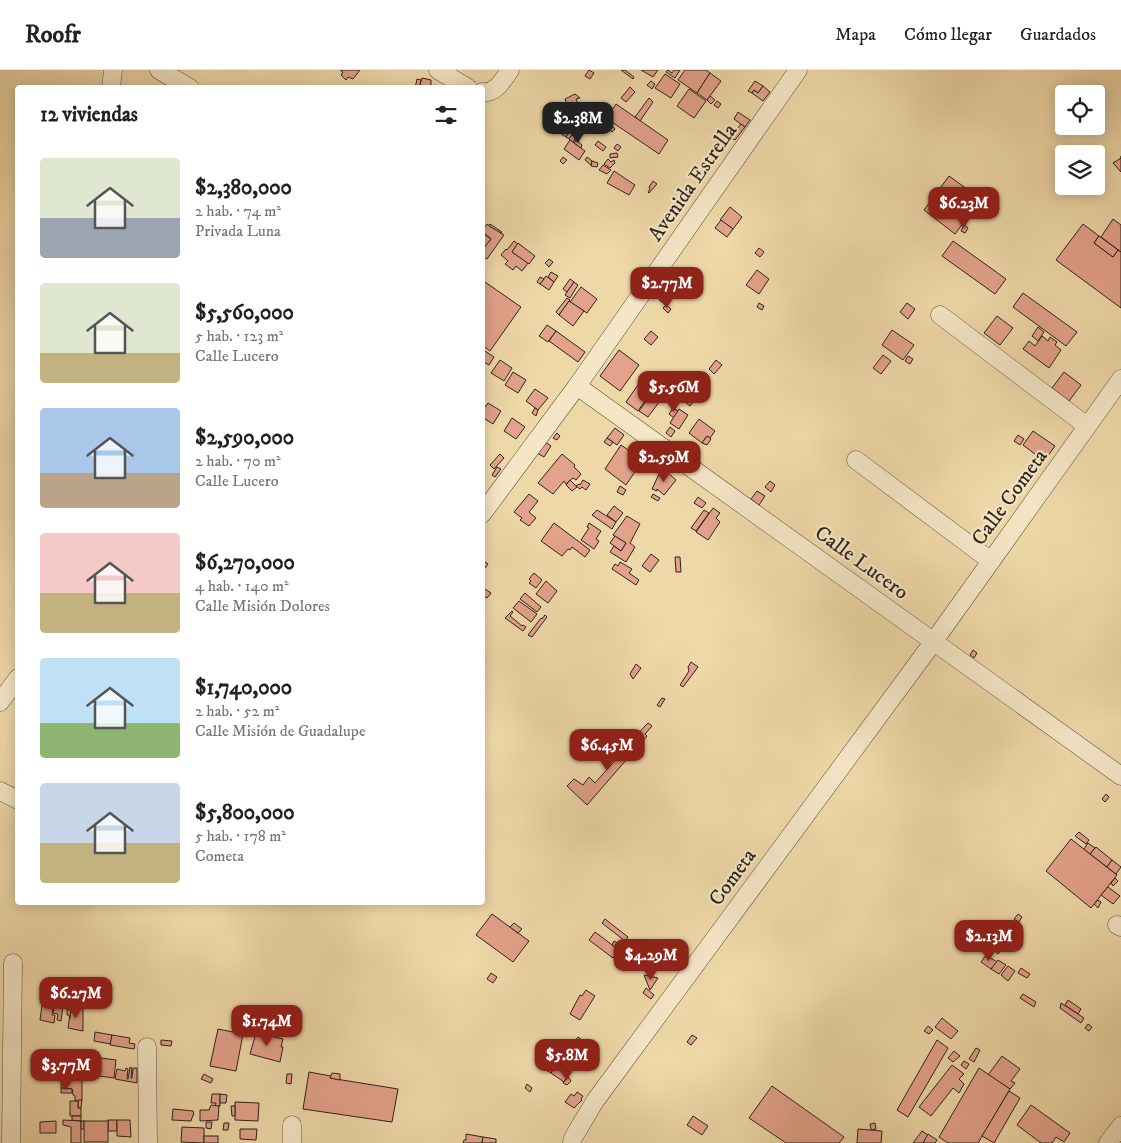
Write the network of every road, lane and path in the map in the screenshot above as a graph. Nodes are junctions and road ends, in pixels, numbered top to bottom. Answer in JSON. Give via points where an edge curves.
{"nodes":[{"id":1,"x":113,"y":70,"type":"edge"},
{"id":2,"x":438,"y":70,"type":"edge"},
{"id":3,"x":510,"y":70,"type":"edge"},
{"id":4,"x":798,"y":70,"type":"edge"},
{"id":5,"x":168,"y":72,"type":"edge"},
{"id":6,"x":111,"y":85,"type":"edge"},
{"id":7,"x":186,"y":85,"type":"edge"},
{"id":8,"x":463,"y":85,"type":"edge"},
{"id":9,"x":490,"y":90,"type":"edge"},
{"id":10,"x":940,"y":314,"type":"dead end"},
{"id":11,"x":1121,"y":379,"type":"edge"},
{"id":12,"x":577,"y":386,"type":"junction"},
{"id":13,"x":1087,"y":426,"type":"junction"},
{"id":14,"x":856,"y":460,"type":"dead end"},
{"id":15,"x":485,"y":510,"type":"edge"},
{"id":16,"x":991,"y":561,"type":"junction"},
{"id":17,"x":934,"y":641,"type":"junction"},
{"id":18,"x":15,"y":682,"type":"edge"},
{"id":19,"x":0,"y":702,"type":"edge"},
{"id":20,"x":1121,"y":776,"type":"edge"},
{"id":21,"x":0,"y":791,"type":"edge"},
{"id":22,"x":15,"y":798,"type":"edge"},
{"id":23,"x":13,"y":963,"type":"dead end"},
{"id":24,"x":147,"y":1047,"type":"dead end"},
{"id":25,"x":292,"y":1125,"type":"dead end"},
{"id":26,"x":1121,"y":1126,"type":"edge"},
{"id":27,"x":12,"y":1143,"type":"edge"},
{"id":28,"x":148,"y":1143,"type":"edge"},
{"id":29,"x":292,"y":1143,"type":"edge"},
{"id":30,"x":572,"y":1143,"type":"edge"},
{"id":31,"x":1108,"y":1143,"type":"edge"}],
"edges":[{"from":1,"to":6,"type":"street"},
{"from":2,"to":8,"type":"street"},
{"from":3,"to":9,"type":"street"},
{"from":4,"to":12,"type":"street","name":"Avenida Estrella"},
{"from":5,"to":7,"type":"street"},
{"from":10,"to":13,"type":"street"},
{"from":11,"to":13,"type":"street","name":"Calle Cometa"},
{"from":12,"to":15,"type":"street","name":"Avenida Estrella"},
{"from":12,"to":17,"type":"street","name":"Calle Lucero"},
{"from":13,"to":16,"type":"street","name":"Calle Cometa"},
{"from":14,"to":16,"type":"street"},
{"from":16,"to":17,"type":"street","name":"Calle Cometa"},
{"from":17,"to":20,"type":"street","name":"Calle Lucero"},
{"from":17,"to":30,"type":"street","name":"Cometa","via":[[594,1102]]},
{"from":18,"to":19,"type":"street"},
{"from":21,"to":22,"type":"street"},
{"from":23,"to":27,"type":"street"},
{"from":24,"to":28,"type":"street"},
{"from":25,"to":29,"type":"street"},
{"from":26,"to":31,"type":"street"}]}
